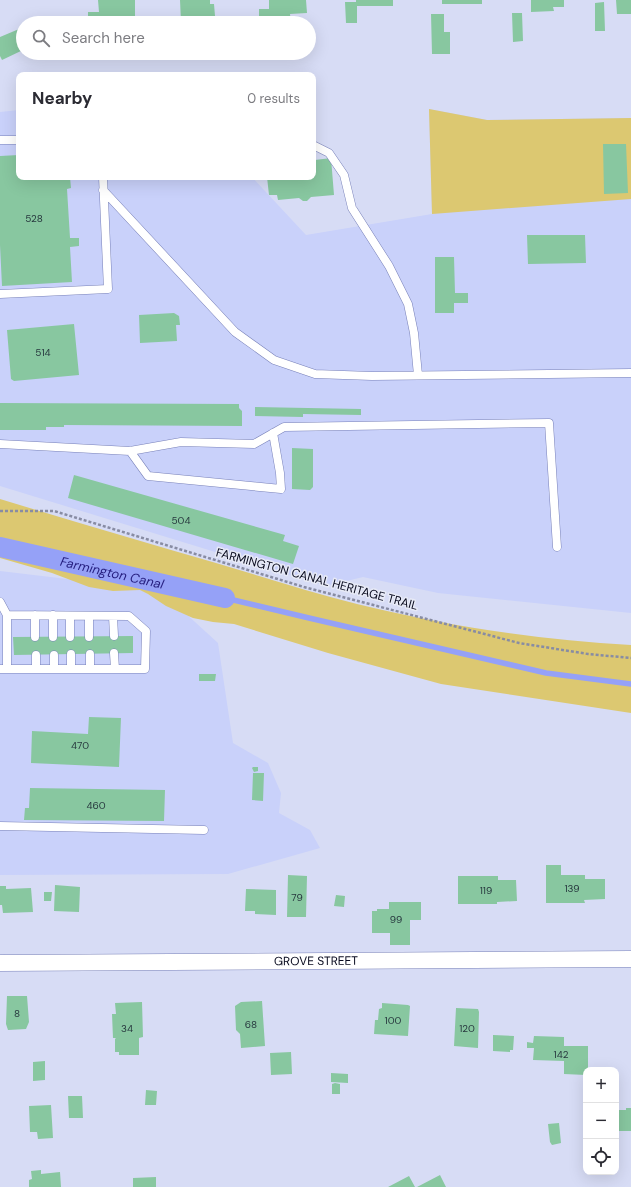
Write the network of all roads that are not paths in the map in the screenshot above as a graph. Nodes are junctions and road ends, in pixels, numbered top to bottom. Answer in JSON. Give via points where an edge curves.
{"nodes":[{"id":1,"x":0,"y":140,"type":"edge"},
{"id":2,"x":16,"y":140,"type":"edge"},
{"id":3,"x":316,"y":146,"type":"edge"},
{"id":4,"x":103,"y":180,"type":"edge"},
{"id":5,"x":103,"y":190,"type":"junction"},
{"id":6,"x":0,"y":294,"type":"edge"},
{"id":7,"x":631,"y":373,"type":"edge"},
{"id":8,"x":418,"y":375,"type":"junction"},
{"id":9,"x":273,"y":433,"type":"junction"},
{"id":10,"x":0,"y":444,"type":"edge"},
{"id":11,"x":130,"y":451,"type":"junction"},
{"id":12,"x":557,"y":547,"type":"dead end"},
{"id":13,"x":0,"y":602,"type":"edge"},
{"id":14,"x":7,"y":615,"type":"junction"},
{"id":15,"x":35,"y":615,"type":"junction"},
{"id":16,"x":53,"y":615,"type":"junction"},
{"id":17,"x":70,"y":616,"type":"junction"},
{"id":18,"x":89,"y":616,"type":"junction"},
{"id":19,"x":113,"y":616,"type":"junction"},
{"id":20,"x":114,"y":636,"type":"dead end"},
{"id":21,"x":35,"y":637,"type":"dead end"},
{"id":22,"x":53,"y":637,"type":"dead end"},
{"id":23,"x":70,"y":637,"type":"dead end"},
{"id":24,"x":89,"y":637,"type":"dead end"},
{"id":25,"x":36,"y":654,"type":"dead end"},
{"id":26,"x":54,"y":654,"type":"dead end"},
{"id":27,"x":70,"y":654,"type":"dead end"},
{"id":28,"x":90,"y":654,"type":"dead end"},
{"id":29,"x":114,"y":654,"type":"dead end"},
{"id":30,"x":3,"y":669,"type":"edge"},
{"id":31,"x":36,"y":669,"type":"junction"},
{"id":32,"x":54,"y":669,"type":"junction"},
{"id":33,"x":71,"y":669,"type":"junction"},
{"id":34,"x":90,"y":669,"type":"junction"},
{"id":35,"x":115,"y":669,"type":"junction"},
{"id":36,"x":0,"y":826,"type":"edge"},
{"id":37,"x":204,"y":830,"type":"dead end"},
{"id":38,"x":631,"y":959,"type":"edge"},
{"id":39,"x":0,"y":963,"type":"edge"}],
"edges":[{"from":1,"to":2,"type":"lane"},
{"from":3,"to":8,"type":"lane","via":[[329,153],[344,175],[352,208],[389,266],[408,304]]},
{"from":4,"to":5,"type":"lane"},
{"from":5,"to":6,"type":"lane","via":[[108,289]]},
{"from":5,"to":8,"type":"lane","via":[[235,332],[274,360],[315,374]]},
{"from":7,"to":8,"type":"lane"},
{"from":9,"to":11,"type":"lane","via":[[254,444],[181,442]]},
{"from":9,"to":11,"type":"lane","via":[[281,489],[148,476]]},
{"from":9,"to":12,"type":"lane","via":[[284,427],[549,423]]},
{"from":10,"to":11,"type":"lane"},
{"from":13,"to":14,"type":"lane"},
{"from":14,"to":15,"type":"lane"},
{"from":14,"to":30,"type":"lane"},
{"from":15,"to":16,"type":"lane"},
{"from":15,"to":21,"type":"lane"},
{"from":16,"to":17,"type":"lane"},
{"from":16,"to":22,"type":"lane"},
{"from":17,"to":18,"type":"lane"},
{"from":17,"to":23,"type":"lane"},
{"from":18,"to":19,"type":"lane"},
{"from":18,"to":24,"type":"lane"},
{"from":19,"to":20,"type":"lane"},
{"from":19,"to":35,"type":"lane","via":[[129,616],[146,630],[145,669]]},
{"from":25,"to":31,"type":"lane"},
{"from":26,"to":32,"type":"lane"},
{"from":27,"to":33,"type":"lane"},
{"from":28,"to":34,"type":"lane"},
{"from":29,"to":35,"type":"lane"},
{"from":30,"to":31,"type":"lane"},
{"from":31,"to":32,"type":"lane"},
{"from":32,"to":33,"type":"lane"},
{"from":33,"to":34,"type":"lane"},
{"from":34,"to":35,"type":"lane"},
{"from":36,"to":37,"type":"lane"},
{"from":38,"to":39,"type":"street","name":"GROVE STREET"}]}
